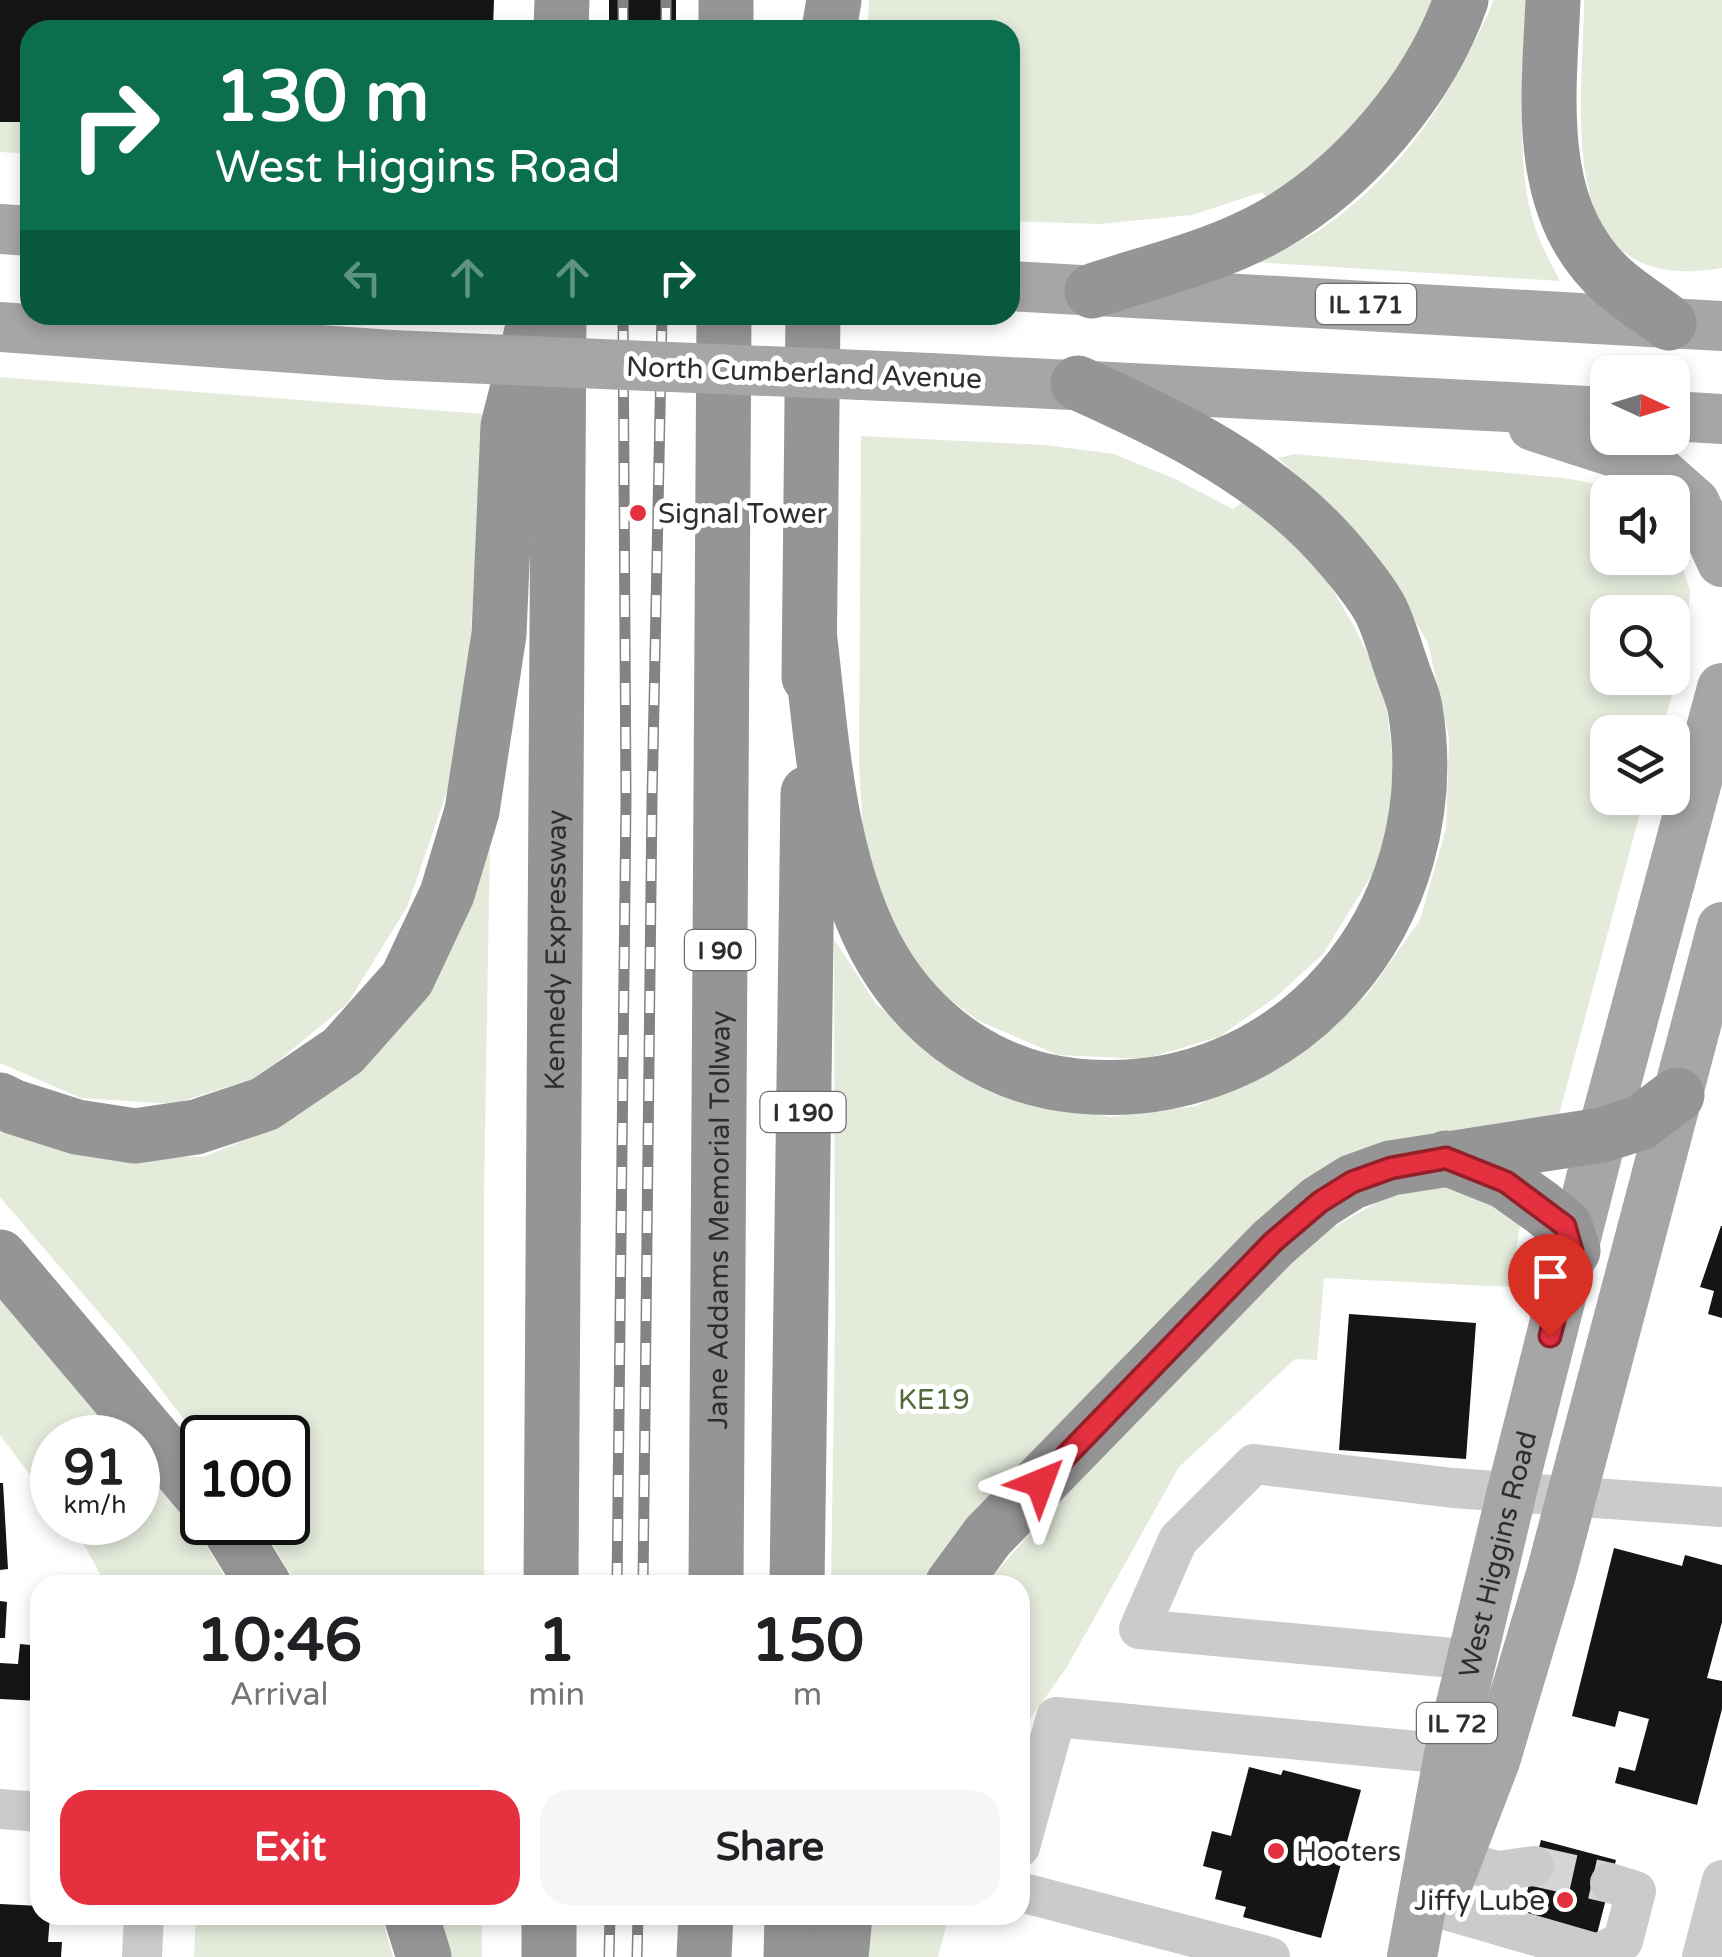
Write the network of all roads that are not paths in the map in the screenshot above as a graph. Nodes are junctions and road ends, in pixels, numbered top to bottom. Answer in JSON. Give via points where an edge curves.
{"nodes":[{"id":1,"x":1461,"y":0,"type":"edge"},
{"id":2,"x":1554,"y":0,"type":"edge"},
{"id":3,"x":1020,"y":287,"type":"edge"},
{"id":4,"x":1092,"y":291,"type":"junction"},
{"id":5,"x":533,"y":325,"type":"edge"},
{"id":6,"x":559,"y":325,"type":"edge"},
{"id":7,"x":724,"y":325,"type":"edge"},
{"id":8,"x":813,"y":325,"type":"edge"},
{"id":9,"x":1696,"y":325,"type":"edge"},
{"id":10,"x":0,"y":328,"type":"edge"},
{"id":11,"x":1078,"y":383,"type":"junction"},
{"id":12,"x":1462,"y":403,"type":"junction"},
{"id":13,"x":1590,"y":411,"type":"edge"},
{"id":14,"x":1690,"y":417,"type":"edge"},
{"id":15,"x":1722,"y":419,"type":"edge"},
{"id":16,"x":1722,"y":562,"type":"edge"},
{"id":17,"x":810,"y":640,"type":"junction"},
{"id":18,"x":1722,"y":688,"type":"edge"},
{"id":19,"x":1718,"y":954,"type":"edge"},
{"id":20,"x":1677,"y":1095,"type":"junction"},
{"id":21,"x":0,"y":1100,"type":"edge"},
{"id":22,"x":1602,"y":1135,"type":"junction"},
{"id":23,"x":1446,"y":1158,"type":"junction"},
{"id":24,"x":1572,"y":1251,"type":"junction"},
{"id":25,"x":0,"y":1257,"type":"edge"},
{"id":26,"x":180,"y":1470,"type":"edge"},
{"id":27,"x":1512,"y":1491,"type":"junction"},
{"id":28,"x":1571,"y":1496,"type":"junction"},
{"id":29,"x":1722,"y":1507,"type":"edge"},
{"id":30,"x":239,"y":1545,"type":"edge"},
{"id":31,"x":258,"y":1575,"type":"edge"},
{"id":32,"x":552,"y":1575,"type":"edge"},
{"id":33,"x":716,"y":1575,"type":"edge"},
{"id":34,"x":797,"y":1575,"type":"edge"},
{"id":35,"x":959,"y":1575,"type":"edge"},
{"id":36,"x":1474,"y":1660,"type":"junction"},
{"id":37,"x":1449,"y":1754,"type":"junction"},
{"id":38,"x":0,"y":1808,"type":"edge"},
{"id":39,"x":30,"y":1811,"type":"edge"},
{"id":40,"x":1030,"y":1812,"type":"edge"},
{"id":41,"x":1457,"y":1860,"type":"junction"},
{"id":42,"x":1534,"y":1866,"type":"tunnel mouth"},
{"id":43,"x":1722,"y":1880,"type":"edge"},
{"id":44,"x":1623,"y":1887,"type":"dead end"},
{"id":45,"x":1030,"y":1895,"type":"edge"},
{"id":46,"x":1439,"y":1908,"type":"junction"},
{"id":47,"x":144,"y":1925,"type":"edge"},
{"id":48,"x":414,"y":1925,"type":"edge"},
{"id":49,"x":549,"y":1925,"type":"edge"},
{"id":50,"x":706,"y":1925,"type":"edge"},
{"id":51,"x":792,"y":1925,"type":"edge"},
{"id":52,"x":844,"y":1925,"type":"edge"},
{"id":53,"x":142,"y":1957,"type":"edge"},
{"id":54,"x":424,"y":1957,"type":"edge"},
{"id":55,"x":549,"y":1957,"type":"edge"},
{"id":56,"x":704,"y":1957,"type":"edge"},
{"id":57,"x":791,"y":1957,"type":"edge"},
{"id":58,"x":841,"y":1957,"type":"edge"},
{"id":59,"x":1270,"y":1957,"type":"edge"},
{"id":60,"x":1416,"y":1957,"type":"edge"},
{"id":61,"x":1702,"y":1957,"type":"edge"}],
"edges":[{"from":1,"to":4,"type":"highway","via":[[1429,69],[1371,146],[1318,194],[1234,243]]},
{"from":2,"to":9,"type":"highway","via":[[1551,154],[1560,200],[1578,240],[1612,280]]},
{"from":3,"to":4,"type":"main road","number":"IL 171"},
{"from":4,"to":9,"type":"main road","number":"IL 171"},
{"from":5,"to":21,"type":"highway","via":[[508,426],[499,634],[472,811],[447,894],[407,979],[343,1051],[266,1104],[196,1128],[135,1136]]},
{"from":6,"to":32,"type":"highway","name":"Kennedy Expressway"},
{"from":7,"to":33,"type":"highway","name":"Jane Addams Memorial Tollway","number":"I 90"},
{"from":8,"to":17,"type":"highway","number":"I 190"},
{"from":10,"to":11,"type":"main road","name":"North Cumberland Avenue","bridge":true,"via":[[391,355]]},
{"from":11,"to":12,"type":"main road","name":"North Cumberland Avenue"},
{"from":11,"to":17,"type":"highway","via":[[1210,447],[1266,488],[1317,530],[1380,608],[1415,706],[1420,785],[1409,859],[1382,920],[1359,960],[1324,998],[1256,1052],[1168,1083],[1060,1084],[1014,1074],[970,1052],[911,997],[862,920],[830,792]]},
{"from":12,"to":13,"type":"main road","name":"North Cumberland Avenue"},
{"from":12,"to":16,"type":"main road","via":[[1651,464],[1695,502]]},
{"from":14,"to":15,"type":"main road"},
{"from":17,"to":34,"type":"highway","number":"I 190"},
{"from":18,"to":22,"type":"main road","name":"West Higgins Road","number":"IL 72"},
{"from":19,"to":20,"type":"main road","name":"West Higgins Road"},
{"from":20,"to":22,"type":"highway","via":[[1640,1123]]},
{"from":20,"to":28,"type":"main road","name":"West Higgins Road"},
{"from":22,"to":23,"type":"highway"},
{"from":22,"to":24,"type":"main road","name":"West Higgins Road","number":"IL 72"},
{"from":23,"to":24,"type":"highway","via":[[1506,1182],[1541,1207],[1565,1226]]},
{"from":23,"to":35,"type":"highway","via":[[1352,1182],[1273,1242],[988,1536]]},
{"from":24,"to":27,"type":"main road","name":"West Higgins Road","number":"IL 72"},
{"from":25,"to":26,"type":"highway"},
{"from":27,"to":28,"type":"street"},
{"from":27,"to":36,"type":"main road","name":"West Higgins Road","number":"IL 72"},
{"from":27,"to":36,"type":"street","via":[[1254,1464],[1178,1540],[1139,1629]]},
{"from":28,"to":29,"type":"street"},
{"from":28,"to":41,"type":"main road","name":"West Higgins Road","via":[[1496,1761]]},
{"from":30,"to":31,"type":"highway"},
{"from":36,"to":37,"type":"main road","name":"West Higgins Road","number":"IL 72"},
{"from":37,"to":40,"type":"street","via":[[1056,1717]]},
{"from":37,"to":60,"type":"main road","name":"West Higgins Road","number":"IL 72"},
{"from":38,"to":39,"type":"street"},
{"from":41,"to":42,"type":"street","via":[[1497,1871]]},
{"from":41,"to":46,"type":"main road","name":"West Higgins Road"},
{"from":43,"to":61,"type":"street"},
{"from":44,"to":46,"type":"street","via":[[1623,1941],[1598,1954]]},
{"from":45,"to":59,"type":"street"},
{"from":46,"to":60,"type":"main road","name":"West Higgins Road"},
{"from":47,"to":53,"type":"street"},
{"from":48,"to":54,"type":"highway"},
{"from":49,"to":55,"type":"highway"},
{"from":50,"to":56,"type":"highway"},
{"from":51,"to":57,"type":"highway"},
{"from":52,"to":58,"type":"highway"}]}
